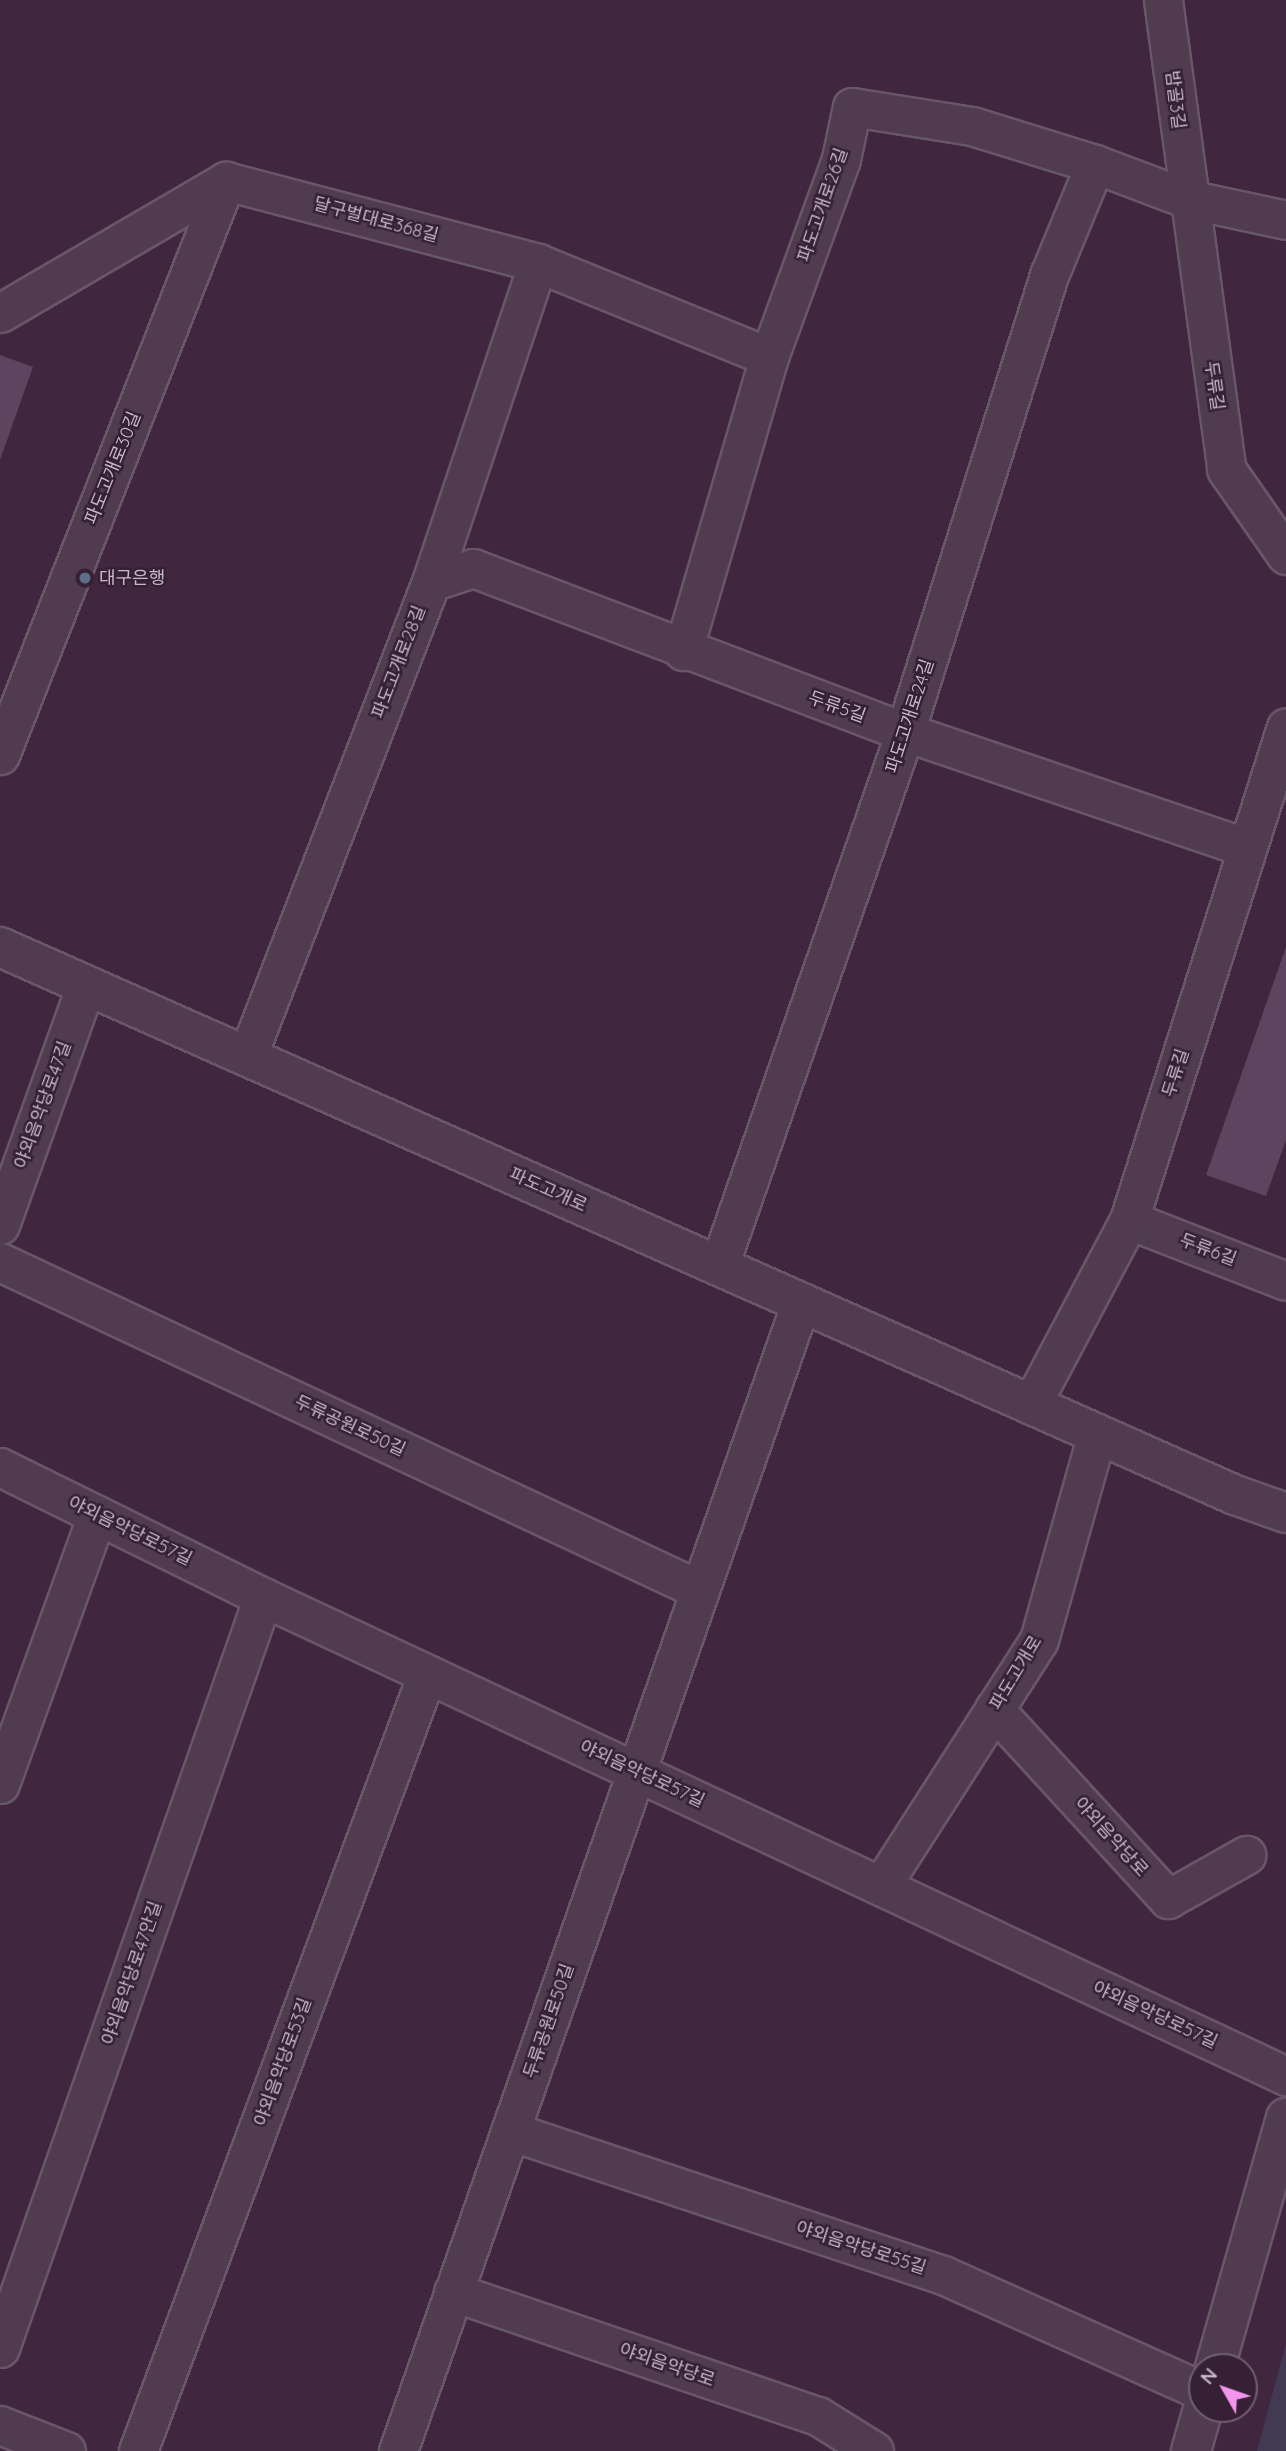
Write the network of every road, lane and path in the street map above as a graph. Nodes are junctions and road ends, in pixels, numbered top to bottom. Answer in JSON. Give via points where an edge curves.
{"nodes":[{"id":1,"x":1163,"y":0,"type":"edge"},
{"id":2,"x":1095,"y":164,"type":"junction"},
{"id":3,"x":226,"y":181,"type":"junction"},
{"id":4,"x":1188,"y":199,"type":"junction"},
{"id":5,"x":1286,"y":220,"type":"edge"},
{"id":6,"x":538,"y":263,"type":"junction"},
{"id":7,"x":0,"y":313,"type":"edge"},
{"id":8,"x":769,"y":357,"type":"junction"},
{"id":9,"x":1286,"y":555,"type":"edge"},
{"id":10,"x":431,"y":582,"type":"junction"},
{"id":11,"x":683,"y":651,"type":"junction"},
{"id":12,"x":1286,"y":727,"type":"edge"},
{"id":13,"x":905,"y":732,"type":"junction"},
{"id":14,"x":0,"y":755,"type":"edge"},
{"id":15,"x":1247,"y":848,"type":"junction"},
{"id":16,"x":0,"y":947,"type":"edge"},
{"id":17,"x":86,"y":985,"type":"junction"},
{"id":18,"x":247,"y":1057,"type":"junction"},
{"id":19,"x":1129,"y":1220,"type":"junction"},
{"id":20,"x":0,"y":1225,"type":"edge"},
{"id":21,"x":0,"y":1262,"type":"edge"},
{"id":22,"x":719,"y":1266,"type":"junction"},
{"id":23,"x":1286,"y":1281,"type":"edge"},
{"id":24,"x":800,"y":1302,"type":"junction"},
{"id":25,"x":1031,"y":1405,"type":"junction"},
{"id":26,"x":1097,"y":1434,"type":"junction"},
{"id":27,"x":0,"y":1467,"type":"edge"},
{"id":28,"x":1286,"y":1513,"type":"edge"},
{"id":29,"x":97,"y":1515,"type":"junction"},
{"id":30,"x":700,"y":1590,"type":"junction"},
{"id":31,"x":263,"y":1597,"type":"junction"},
{"id":32,"x":427,"y":1674,"type":"junction"},
{"id":33,"x":995,"y":1709,"type":"junction"},
{"id":34,"x":636,"y":1772,"type":"junction"},
{"id":35,"x":0,"y":1784,"type":"edge"},
{"id":36,"x":1246,"y":1856,"type":"dead end"},
{"id":37,"x":881,"y":1886,"type":"junction"},
{"id":38,"x":1286,"y":2076,"type":"edge"},
{"id":39,"x":1286,"y":2118,"type":"edge"},
{"id":40,"x":510,"y":2131,"type":"junction"},
{"id":41,"x":453,"y":2292,"type":"junction"},
{"id":42,"x":0,"y":2348,"type":"edge"},
{"id":43,"x":1219,"y":2353,"type":"edge"},
{"id":44,"x":1188,"y":2385,"type":"edge"},
{"id":45,"x":1199,"y":2423,"type":"edge"},
{"id":46,"x":0,"y":2426,"type":"edge"},
{"id":47,"x":66,"y":2451,"type":"edge"},
{"id":48,"x":138,"y":2451,"type":"edge"},
{"id":49,"x":398,"y":2451,"type":"edge"},
{"id":50,"x":874,"y":2451,"type":"edge"},
{"id":51,"x":1191,"y":2451,"type":"edge"}],
"edges":[{"from":1,"to":4,"type":"street","name":"밤골3길"},
{"from":2,"to":4,"type":"street","name":"파도고개로26길"},
{"from":2,"to":8,"type":"street","name":"파도고개로26길","via":[[972,126],[852,107],[841,159]]},
{"from":2,"to":13,"type":"street","name":"파도고개로24길","via":[[1051,273]]},
{"from":3,"to":6,"type":"street","name":"달구벌대로368길"},
{"from":3,"to":7,"type":"street"},
{"from":3,"to":14,"type":"street","name":"파도고개로30길"},
{"from":4,"to":5,"type":"street","name":"파도고개로26길"},
{"from":4,"to":9,"type":"street","name":"두류길","via":[[1226,469]]},
{"from":6,"to":8,"type":"street","name":"달구벌대로368길"},
{"from":6,"to":10,"type":"street","name":"파도고개로28길"},
{"from":8,"to":11,"type":"street","name":"파도고개로26길"},
{"from":10,"to":11,"type":"street","name":"두류5길","via":[[473,568]]},
{"from":10,"to":18,"type":"street","name":"파도고개로28길"},
{"from":11,"to":13,"type":"street","name":"두류5길"},
{"from":12,"to":15,"type":"street","name":"두류길"},
{"from":13,"to":15,"type":"street","name":"두류5길"},
{"from":13,"to":22,"type":"street","name":"파도고개로24길"},
{"from":15,"to":19,"type":"street","name":"두류길"},
{"from":16,"to":17,"type":"street","name":"파도고개로"},
{"from":17,"to":18,"type":"street","name":"파도고개로"},
{"from":17,"to":20,"type":"street","name":"야외음악당로47길"},
{"from":18,"to":22,"type":"street","name":"파도고개로"},
{"from":19,"to":23,"type":"street","name":"두류6길"},
{"from":19,"to":25,"type":"street","name":"두류길"},
{"from":21,"to":30,"type":"street","name":"두류공원로50길"},
{"from":22,"to":24,"type":"street","name":"파도고개로"},
{"from":24,"to":25,"type":"street","name":"파도고개로"},
{"from":24,"to":30,"type":"street","name":"두류공원로50길"},
{"from":25,"to":26,"type":"street","name":"파도고개로"},
{"from":26,"to":28,"type":"street","name":"파도고개로"},
{"from":26,"to":33,"type":"street","name":"파도고개로","via":[[1039,1640]]},
{"from":27,"to":29,"type":"street","name":"야외음악당로57길"},
{"from":29,"to":31,"type":"street","name":"야외음악당로57길"},
{"from":29,"to":35,"type":"street"},
{"from":30,"to":34,"type":"street","name":"두류공원로50길"},
{"from":31,"to":32,"type":"street","name":"야외음악당로57길"},
{"from":31,"to":42,"type":"street","name":"야외음악당로47안길"},
{"from":32,"to":34,"type":"street","name":"야외음악당로57길"},
{"from":32,"to":48,"type":"street","name":"야외음악당로53길"},
{"from":33,"to":36,"type":"street","name":"야외음악당로","via":[[1168,1899]]},
{"from":33,"to":37,"type":"street","name":"파도고개로"},
{"from":34,"to":37,"type":"street","name":"야외음악당로57길"},
{"from":34,"to":40,"type":"street","name":"두류공원로50길"},
{"from":37,"to":38,"type":"street","name":"야외음악당로57길"},
{"from":39,"to":43,"type":"street"},
{"from":40,"to":41,"type":"street","name":"두류공원로50길"},
{"from":40,"to":44,"type":"street","name":"야외음악당로55길","via":[[943,2275]]},
{"from":41,"to":49,"type":"street","name":"두류공원로50길"},
{"from":41,"to":50,"type":"street","name":"야외음악당로","via":[[818,2416]]},
{"from":45,"to":51,"type":"street"},
{"from":46,"to":47,"type":"street"}]}
